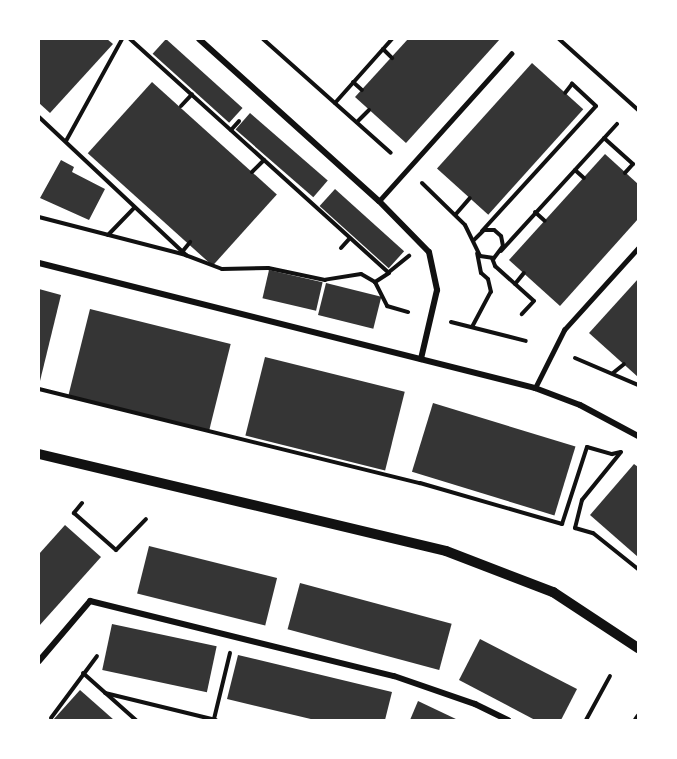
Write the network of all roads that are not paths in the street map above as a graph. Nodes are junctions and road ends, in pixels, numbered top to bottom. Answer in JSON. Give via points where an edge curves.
{"nodes":[{"id":1,"x":199,"y":39,"type":"edge"},
{"id":2,"x":511,"y":54,"type":"dead end"},
{"id":3,"x":379,"y":201,"type":"junction"},
{"id":4,"x":638,"y":248,"type":"edge"},
{"id":5,"x":39,"y":263,"type":"edge"},
{"id":6,"x":421,"y":359,"type":"junction"},
{"id":7,"x":535,"y":388,"type":"junction"},
{"id":8,"x":638,"y":436,"type":"edge"},
{"id":9,"x":39,"y":454,"type":"edge"},
{"id":10,"x":638,"y":648,"type":"edge"},
{"id":11,"x":39,"y":661,"type":"edge"},
{"id":12,"x":508,"y":720,"type":"edge"}],
"edges":[{"from":1,"to":3,"type":"street"},
{"from":2,"to":3,"type":"lane"},
{"from":3,"to":6,"type":"street","via":[[420,241],[435,264],[437,290]]},
{"from":4,"to":7,"type":"lane","via":[[564,330]]},
{"from":5,"to":6,"type":"street"},
{"from":6,"to":7,"type":"street"},
{"from":7,"to":8,"type":"street","via":[[580,405]]},
{"from":9,"to":10,"type":"street","via":[[446,551],[554,592]]},
{"from":11,"to":12,"type":"street","via":[[90,601],[394,676],[465,700]]}]}
